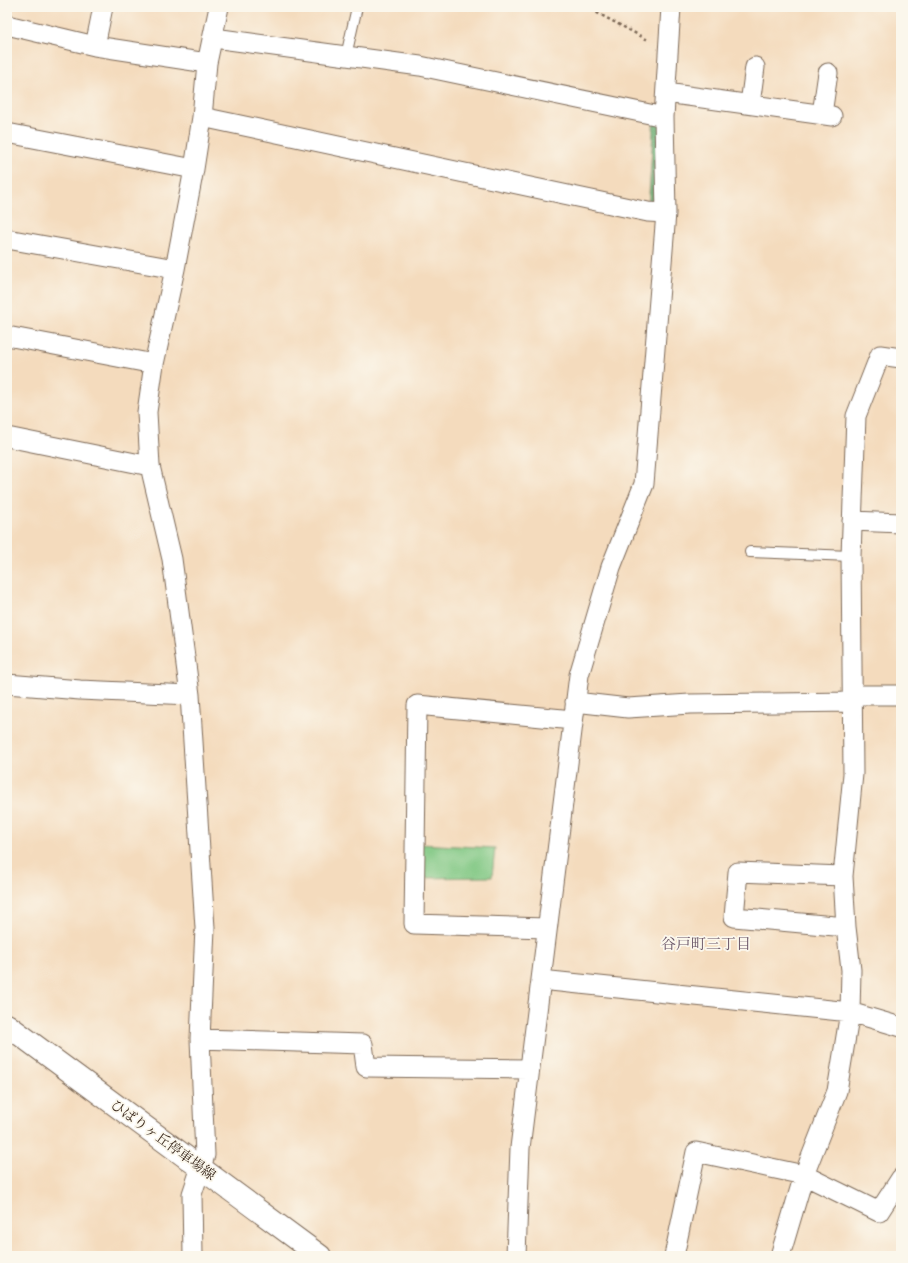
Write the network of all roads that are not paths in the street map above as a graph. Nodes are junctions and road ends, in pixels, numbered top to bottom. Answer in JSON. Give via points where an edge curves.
{"nodes":[{"id":1,"x":103,"y":7,"type":"edge"},
{"id":2,"x":219,"y":7,"type":"edge"},
{"id":3,"x":356,"y":7,"type":"edge"},
{"id":4,"x":671,"y":7,"type":"edge"},
{"id":5,"x":7,"y":25,"type":"edge"},
{"id":6,"x":214,"y":38,"type":"junction"},
{"id":7,"x":96,"y":46,"type":"junction"},
{"id":8,"x":346,"y":56,"type":"junction"},
{"id":9,"x":207,"y":63,"type":"junction"},
{"id":10,"x":755,"y":67,"type":"dead end"},
{"id":11,"x":828,"y":73,"type":"dead end"},
{"id":12,"x":666,"y":93,"type":"junction"},
{"id":13,"x":750,"y":104,"type":"junction"},
{"id":14,"x":202,"y":117,"type":"junction"},
{"id":15,"x":664,"y":117,"type":"junction"},
{"id":16,"x":7,"y":133,"type":"edge"},
{"id":17,"x":194,"y":169,"type":"junction"},
{"id":18,"x":666,"y":213,"type":"junction"},
{"id":19,"x":7,"y":239,"type":"edge"},
{"id":20,"x":175,"y":268,"type":"junction"},
{"id":21,"x":7,"y":336,"type":"edge"},
{"id":22,"x":901,"y":358,"type":"edge"},
{"id":23,"x":154,"y":364,"type":"junction"},
{"id":24,"x":7,"y":437,"type":"edge"},
{"id":25,"x":150,"y":466,"type":"junction"},
{"id":26,"x":852,"y":521,"type":"junction"},
{"id":27,"x":901,"y":523,"type":"edge"},
{"id":28,"x":750,"y":552,"type":"dead end"},
{"id":29,"x":851,"y":556,"type":"junction"},
{"id":30,"x":7,"y":684,"type":"edge"},
{"id":31,"x":190,"y":695,"type":"junction"},
{"id":32,"x":901,"y":695,"type":"edge"},
{"id":33,"x":852,"y":698,"type":"junction"},
{"id":34,"x":575,"y":702,"type":"junction"},
{"id":35,"x":572,"y":720,"type":"junction"},
{"id":36,"x":843,"y":876,"type":"junction"},
{"id":37,"x":846,"y":927,"type":"junction"},
{"id":38,"x":547,"y":928,"type":"junction"},
{"id":39,"x":541,"y":980,"type":"junction"},
{"id":40,"x":850,"y":1012,"type":"junction"},
{"id":41,"x":7,"y":1025,"type":"edge"},
{"id":42,"x":901,"y":1027,"type":"edge"},
{"id":43,"x":200,"y":1039,"type":"junction"},
{"id":44,"x":529,"y":1069,"type":"junction"},
{"id":45,"x":201,"y":1168,"type":"junction"},
{"id":46,"x":804,"y":1175,"type":"junction"},
{"id":47,"x":901,"y":1178,"type":"edge"},
{"id":48,"x":193,"y":1256,"type":"edge"},
{"id":49,"x":320,"y":1256,"type":"edge"},
{"id":50,"x":516,"y":1256,"type":"edge"},
{"id":51,"x":674,"y":1256,"type":"edge"},
{"id":52,"x":780,"y":1256,"type":"edge"}],
"edges":[{"from":1,"to":7,"type":"street"},
{"from":2,"to":6,"type":"street"},
{"from":3,"to":8,"type":"lane"},
{"from":4,"to":12,"type":"street"},
{"from":5,"to":7,"type":"street"},
{"from":6,"to":8,"type":"street"},
{"from":6,"to":9,"type":"street"},
{"from":7,"to":9,"type":"street"},
{"from":8,"to":15,"type":"street","via":[[420,66]]},
{"from":9,"to":14,"type":"street"},
{"from":10,"to":13,"type":"street"},
{"from":11,"to":13,"type":"street","via":[[827,115]]},
{"from":12,"to":13,"type":"street"},
{"from":12,"to":15,"type":"street"},
{"from":14,"to":17,"type":"street"},
{"from":14,"to":18,"type":"street","via":[[648,212]]},
{"from":15,"to":18,"type":"street"},
{"from":16,"to":17,"type":"street"},
{"from":17,"to":20,"type":"street"},
{"from":18,"to":34,"type":"street","via":[[644,484],[611,567],[579,675]]},
{"from":19,"to":20,"type":"street"},
{"from":20,"to":23,"type":"street"},
{"from":21,"to":23,"type":"street"},
{"from":22,"to":26,"type":"street","via":[[880,355],[856,416]]},
{"from":23,"to":25,"type":"street","via":[[147,412]]},
{"from":24,"to":25,"type":"street"},
{"from":25,"to":31,"type":"street","via":[[172,559]]},
{"from":26,"to":27,"type":"street"},
{"from":26,"to":29,"type":"street"},
{"from":28,"to":29,"type":"lane"},
{"from":29,"to":33,"type":"street"},
{"from":30,"to":31,"type":"street"},
{"from":31,"to":43,"type":"street","via":[[205,928]]},
{"from":32,"to":33,"type":"street"},
{"from":33,"to":34,"type":"street","via":[[628,708]]},
{"from":33,"to":36,"type":"street","via":[[853,774]]},
{"from":34,"to":35,"type":"street"},
{"from":35,"to":38,"type":"street"},
{"from":35,"to":38,"type":"street","via":[[417,705],[414,924]]},
{"from":36,"to":37,"type":"street"},
{"from":36,"to":37,"type":"street","via":[[738,872],[734,917]]},
{"from":37,"to":40,"type":"street","via":[[851,970]]},
{"from":38,"to":39,"type":"street"},
{"from":39,"to":40,"type":"street"},
{"from":39,"to":44,"type":"street"},
{"from":40,"to":42,"type":"street"},
{"from":40,"to":46,"type":"street","via":[[837,1091]]},
{"from":41,"to":45,"type":"main road","name":"ひばりヶ丘停車場線"},
{"from":43,"to":44,"type":"street","via":[[362,1044],[366,1067]]},
{"from":43,"to":45,"type":"street","via":[[205,1155]]},
{"from":44,"to":50,"type":"street","via":[[520,1148]]},
{"from":45,"to":48,"type":"street","via":[[192,1194]]},
{"from":45,"to":49,"type":"main road","name":"ひばりヶ丘停車場線"},
{"from":46,"to":47,"type":"street","via":[[879,1212]]},
{"from":46,"to":51,"type":"street","via":[[696,1152]]},
{"from":46,"to":52,"type":"street"}]}
